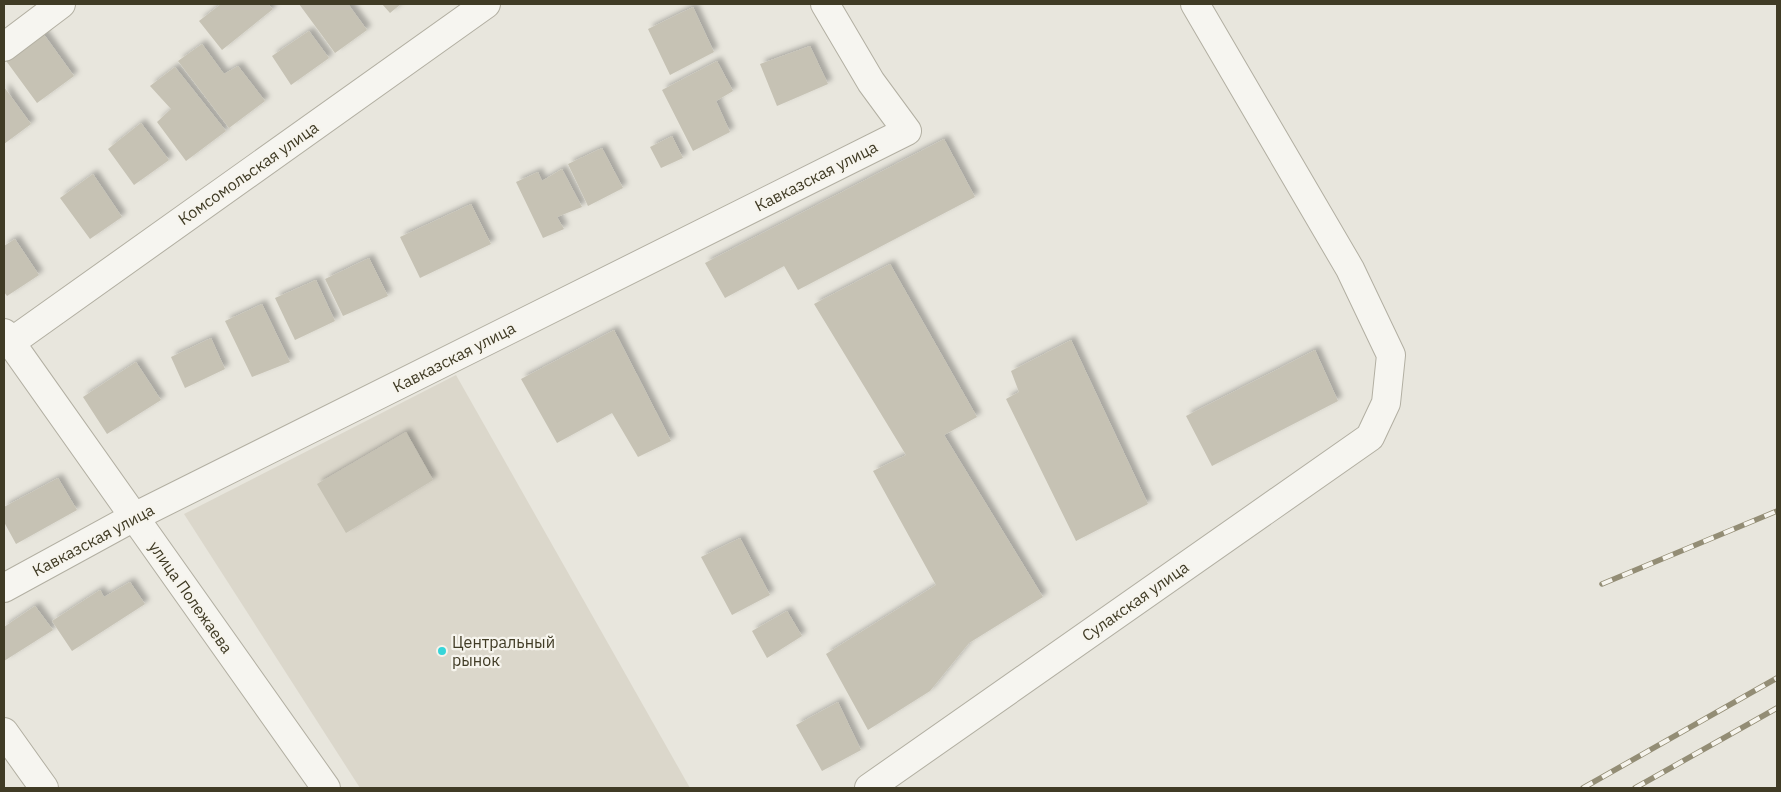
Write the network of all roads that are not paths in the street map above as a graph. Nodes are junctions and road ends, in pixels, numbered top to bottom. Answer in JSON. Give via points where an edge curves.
{"nodes":[{"id":1,"x":61,"y":4,"type":"edge"},
{"id":2,"x":486,"y":4,"type":"edge"},
{"id":3,"x":825,"y":4,"type":"edge"},
{"id":4,"x":1195,"y":4,"type":"edge"},
{"id":5,"x":4,"y":47,"type":"edge"},
{"id":6,"x":7,"y":338,"type":"edge"},
{"id":7,"x":134,"y":517,"type":"junction"},
{"id":8,"x":4,"y":588,"type":"edge"},
{"id":9,"x":4,"y":732,"type":"edge"},
{"id":10,"x":44,"y":788,"type":"edge"},
{"id":11,"x":326,"y":788,"type":"edge"},
{"id":12,"x":869,"y":788,"type":"edge"}],
"edges":[{"from":1,"to":5,"type":"street"},
{"from":2,"to":6,"type":"street","name":"Комсомольская улица"},
{"from":3,"to":7,"type":"street","name":"Кавказская улица","via":[[870,82],[907,130]]},
{"from":4,"to":12,"type":"street","name":"Сулакская улица","via":[[1350,269],[1391,355],[1386,403],[1370,437]]},
{"from":6,"to":7,"type":"street","name":"улица Полежаева"},
{"from":7,"to":8,"type":"street","name":"Кавказская улица"},
{"from":7,"to":11,"type":"street","name":"улица Полежаева"},
{"from":9,"to":10,"type":"street"}]}
